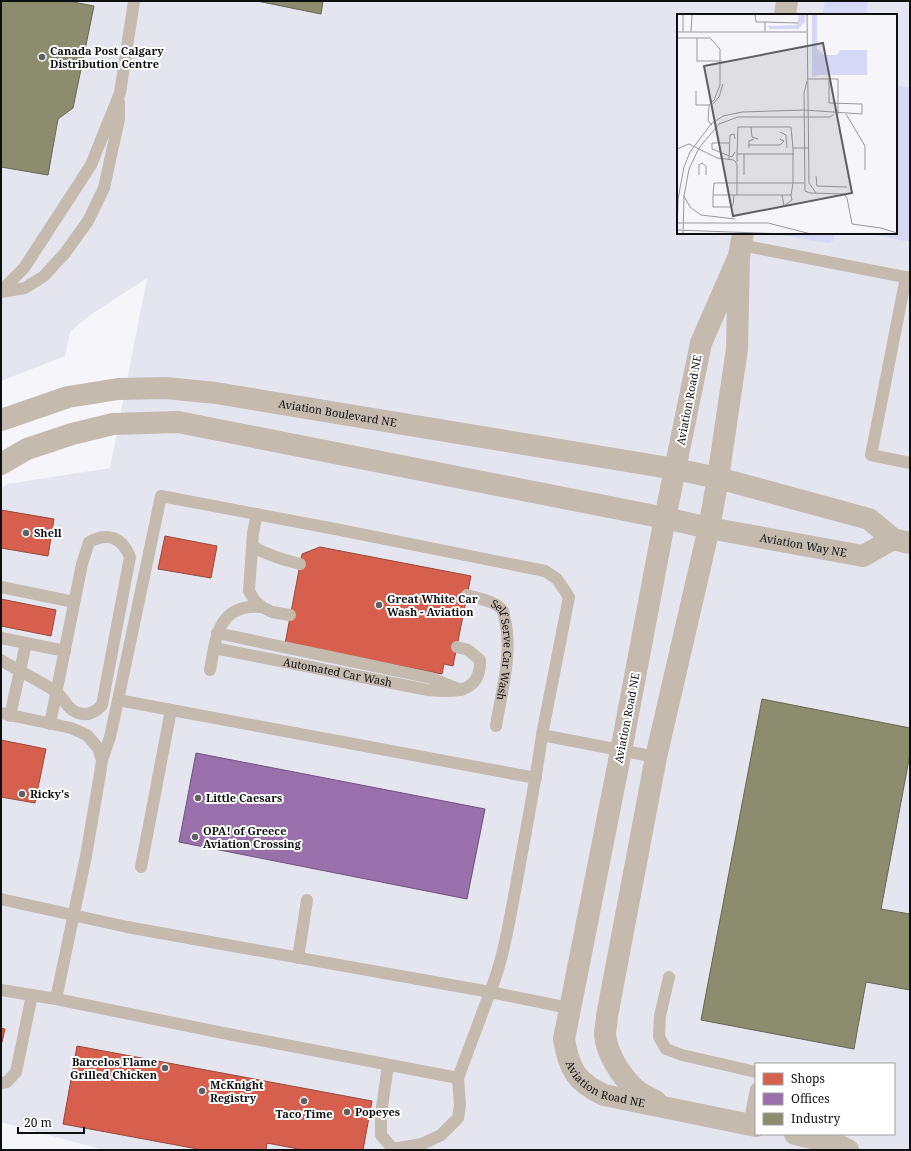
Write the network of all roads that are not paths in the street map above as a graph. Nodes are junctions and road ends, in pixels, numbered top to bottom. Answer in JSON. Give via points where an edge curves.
{"nodes":[{"id":1,"x":134,"y":1,"type":"edge"},
{"id":2,"x":787,"y":1,"type":"edge"},
{"id":3,"x":785,"y":14,"type":"edge"},
{"id":4,"x":120,"y":93,"type":"junction"},
{"id":5,"x":741,"y":244,"type":"edge"},
{"id":6,"x":908,"y":277,"type":"edge"},
{"id":7,"x":1,"y":291,"type":"edge"},
{"id":8,"x":1,"y":420,"type":"edge"},
{"id":9,"x":910,"y":463,"type":"edge"},
{"id":10,"x":1,"y":464,"type":"edge"},
{"id":11,"x":675,"y":469,"type":"junction"},
{"id":12,"x":718,"y":478,"type":"junction"},
{"id":13,"x":257,"y":514,"type":"junction"},
{"id":14,"x":665,"y":518,"type":"junction"},
{"id":15,"x":709,"y":528,"type":"junction"},
{"id":16,"x":902,"y":541,"type":"edge"},
{"id":17,"x":253,"y":548,"type":"junction"},
{"id":18,"x":300,"y":564,"type":"dead end"},
{"id":19,"x":1,"y":587,"type":"edge"},
{"id":20,"x":467,"y":596,"type":"dead end"},
{"id":21,"x":74,"y":602,"type":"junction"},
{"id":22,"x":262,"y":607,"type":"junction"},
{"id":23,"x":290,"y":615,"type":"dead end"},
{"id":24,"x":217,"y":633,"type":"junction"},
{"id":25,"x":1,"y":638,"type":"edge"},
{"id":26,"x":26,"y":643,"type":"junction"},
{"id":27,"x":457,"y":647,"type":"dead end"},
{"id":28,"x":214,"y":648,"type":"junction"},
{"id":29,"x":65,"y":651,"type":"junction"},
{"id":30,"x":1,"y":660,"type":"edge"},
{"id":31,"x":210,"y":670,"type":"dead end"},
{"id":32,"x":20,"y":671,"type":"junction"},
{"id":33,"x":461,"y":690,"type":"junction"},
{"id":34,"x":56,"y":692,"type":"junction"},
{"id":35,"x":118,"y":700,"type":"junction"},
{"id":36,"x":171,"y":710,"type":"junction"},
{"id":37,"x":75,"y":711,"type":"junction"},
{"id":38,"x":6,"y":714,"type":"edge"},
{"id":39,"x":50,"y":724,"type":"junction"},
{"id":40,"x":496,"y":726,"type":"dead end"},
{"id":41,"x":71,"y":728,"type":"junction"},
{"id":42,"x":542,"y":735,"type":"junction"},
{"id":43,"x":621,"y":751,"type":"junction"},
{"id":44,"x":656,"y":757,"type":"junction"},
{"id":45,"x":102,"y":760,"type":"junction"},
{"id":46,"x":536,"y":778,"type":"junction"},
{"id":47,"x":141,"y":867,"type":"dead end"},
{"id":48,"x":1,"y":900,"type":"edge"},
{"id":49,"x":307,"y":900,"type":"dead end"},
{"id":50,"x":74,"y":915,"type":"junction"},
{"id":51,"x":298,"y":958,"type":"junction"},
{"id":52,"x":669,"y":977,"type":"dead end"},
{"id":53,"x":1,"y":990,"type":"edge"},
{"id":54,"x":490,"y":992,"type":"junction"},
{"id":55,"x":32,"y":995,"type":"junction"},
{"id":56,"x":56,"y":998,"type":"junction"},
{"id":57,"x":569,"y":1008,"type":"junction"},
{"id":58,"x":388,"y":1065,"type":"junction"},
{"id":59,"x":755,"y":1072,"type":"edge"},
{"id":60,"x":458,"y":1078,"type":"junction"},
{"id":61,"x":1,"y":1083,"type":"edge"},
{"id":62,"x":755,"y":1098,"type":"edge"},
{"id":63,"x":680,"y":1111,"type":"junction"},
{"id":64,"x":752,"y":1126,"type":"edge"},
{"id":65,"x":799,"y":1135,"type":"edge"},
{"id":66,"x":848,"y":1150,"type":"edge"}],
"edges":[{"from":1,"to":4,"type":"lane"},
{"from":2,"to":3,"type":"street"},
{"from":4,"to":7,"type":"lane","via":[[91,165],[24,268]]},
{"from":4,"to":7,"type":"lane","via":[[118,119],[104,188],[88,221],[65,253],[44,276],[25,288]]},
{"from":5,"to":6,"type":"lane"},
{"from":5,"to":11,"type":"street","name":"Aviation Road NE","via":[[701,343]]},
{"from":5,"to":12,"type":"street","name":"Aviation Road NE","via":[[736,349]]},
{"from":6,"to":9,"type":"lane","via":[[871,455]]},
{"from":8,"to":11,"type":"street","name":"Aviation Boulevard NE","via":[[68,397],[118,389],[165,388],[223,394]]},
{"from":10,"to":14,"type":"street","via":[[27,449],[85,430],[113,424],[178,422]]},
{"from":11,"to":12,"type":"street","name":"Aviation Boulevard NE"},
{"from":11,"to":14,"type":"street","name":"Aviation Road NE"},
{"from":12,"to":15,"type":"street","name":"Aviation Road NE"},
{"from":12,"to":16,"type":"street","name":"Aviation Way NE","via":[[869,519]]},
{"from":13,"to":17,"type":"lane"},
{"from":13,"to":35,"type":"lane","via":[[161,496]]},
{"from":13,"to":42,"type":"lane","via":[[545,571],[558,579],[569,597]]},
{"from":14,"to":15,"type":"street","name":"Aviation Way NE"},
{"from":14,"to":43,"type":"street","name":"Aviation Road NE"},
{"from":15,"to":16,"type":"street","name":"Aviation Way NE","via":[[863,556]]},
{"from":15,"to":44,"type":"street","name":"Aviation Road NE"},
{"from":17,"to":18,"type":"lane"},
{"from":17,"to":22,"type":"lane","via":[[249,591]]},
{"from":19,"to":21,"type":"lane"},
{"from":20,"to":40,"type":"lane","name":"Self Serve Car Wash","via":[[492,602],[503,611],[508,630],[509,644]]},
{"from":21,"to":29,"type":"lane"},
{"from":21,"to":37,"type":"lane","via":[[89,542],[98,537],[116,539],[126,547],[130,557],[102,705],[96,712],[88,715]]},
{"from":22,"to":23,"type":"lane","via":[[272,612]]},
{"from":22,"to":24,"type":"lane","via":[[244,607],[231,613]]},
{"from":24,"to":28,"type":"lane"},
{"from":24,"to":33,"type":"lane","name":"Automated Car Wash","via":[[431,678]]},
{"from":25,"to":26,"type":"lane"},
{"from":26,"to":29,"type":"lane"},
{"from":26,"to":32,"type":"lane"},
{"from":27,"to":33,"type":"lane","via":[[468,650],[480,660],[476,680],[468,689]]},
{"from":28,"to":31,"type":"lane"},
{"from":28,"to":33,"type":"lane","name":"Automated Car Wash","via":[[428,690]]},
{"from":29,"to":34,"type":"lane"},
{"from":30,"to":32,"type":"lane"},
{"from":32,"to":34,"type":"lane"},
{"from":32,"to":38,"type":"lane"},
{"from":34,"to":37,"type":"lane"},
{"from":34,"to":39,"type":"lane"},
{"from":35,"to":36,"type":"lane"},
{"from":35,"to":45,"type":"lane"},
{"from":36,"to":46,"type":"lane"},
{"from":36,"to":47,"type":"lane"},
{"from":37,"to":41,"type":"lane"},
{"from":38,"to":39,"type":"lane"},
{"from":39,"to":41,"type":"lane"},
{"from":41,"to":45,"type":"lane","via":[[87,735],[98,748]]},
{"from":42,"to":43,"type":"lane"},
{"from":42,"to":46,"type":"lane"},
{"from":43,"to":44,"type":"lane"},
{"from":43,"to":57,"type":"street","name":"Aviation Road NE"},
{"from":44,"to":63,"type":"street","name":"Aviation Road NE","via":[[605,1035],[610,1054],[619,1071],[635,1089],[646,1097]]},
{"from":45,"to":50,"type":"lane"},
{"from":46,"to":54,"type":"lane","via":[[506,940],[498,974]]},
{"from":48,"to":50,"type":"lane"},
{"from":49,"to":51,"type":"lane"},
{"from":50,"to":51,"type":"lane"},
{"from":50,"to":56,"type":"lane"},
{"from":51,"to":54,"type":"lane"},
{"from":52,"to":59,"type":"lane","via":[[660,1016],[659,1038],[666,1049]]},
{"from":53,"to":55,"type":"lane"},
{"from":54,"to":57,"type":"lane"},
{"from":54,"to":60,"type":"lane"},
{"from":55,"to":56,"type":"lane"},
{"from":55,"to":61,"type":"lane","via":[[16,1072],[7,1082]]},
{"from":56,"to":58,"type":"lane"},
{"from":57,"to":63,"type":"street","name":"Aviation Road NE","via":[[564,1039],[566,1054],[570,1067],[581,1080],[604,1095]]},
{"from":58,"to":60,"type":"lane"},
{"from":58,"to":60,"type":"lane","via":[[381,1114],[381,1135],[393,1149],[422,1144],[441,1135],[458,1118]]},
{"from":62,"to":64,"type":"lane"},
{"from":63,"to":64,"type":"street","name":"Aviation Road NE"},
{"from":65,"to":66,"type":"street","via":[[834,1143]]}]}
